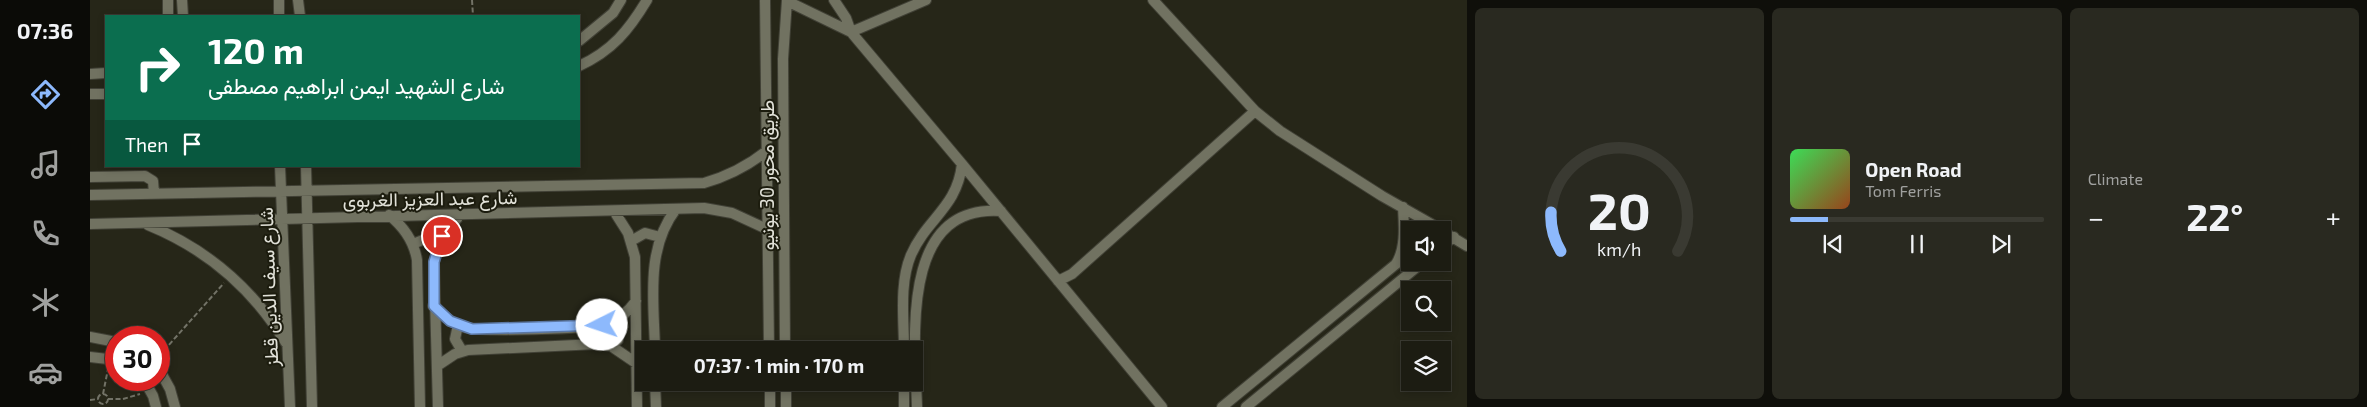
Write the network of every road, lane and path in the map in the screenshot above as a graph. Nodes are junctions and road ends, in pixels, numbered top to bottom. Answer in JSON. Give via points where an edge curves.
{"nodes":[{"id":1,"x":168,"y":0,"type":"edge"},
{"id":2,"x":182,"y":0,"type":"edge"},
{"id":3,"x":279,"y":0,"type":"edge"},
{"id":4,"x":298,"y":0,"type":"edge"},
{"id":5,"x":472,"y":0,"type":"edge"},
{"id":6,"x":621,"y":0,"type":"edge"},
{"id":7,"x":647,"y":0,"type":"edge"},
{"id":8,"x":765,"y":0,"type":"edge"},
{"id":9,"x":787,"y":0,"type":"edge"},
{"id":10,"x":834,"y":0,"type":"edge"},
{"id":11,"x":926,"y":0,"type":"edge"},
{"id":12,"x":1153,"y":0,"type":"edge"},
{"id":13,"x":168,"y":15,"type":"edge"},
{"id":14,"x":183,"y":15,"type":"edge"},
{"id":15,"x":280,"y":15,"type":"edge"},
{"id":16,"x":300,"y":15,"type":"edge"},
{"id":17,"x":473,"y":15,"type":"edge"},
{"id":18,"x":850,"y":32,"type":"junction"},
{"id":19,"x":580,"y":40,"type":"edge"},
{"id":20,"x":580,"y":66,"type":"edge"},
{"id":21,"x":105,"y":73,"type":"edge"},
{"id":22,"x":90,"y":74,"type":"edge"},
{"id":23,"x":90,"y":94,"type":"edge"},
{"id":24,"x":105,"y":94,"type":"edge"},
{"id":25,"x":1255,"y":111,"type":"junction"},
{"id":26,"x":768,"y":150,"type":"junction"},
{"id":27,"x":962,"y":164,"type":"junction"},
{"id":28,"x":280,"y":167,"type":"edge"},
{"id":29,"x":306,"y":167,"type":"edge"},
{"id":30,"x":90,"y":177,"type":"edge"},
{"id":31,"x":281,"y":191,"type":"junction"},
{"id":32,"x":306,"y":191,"type":"junction"},
{"id":33,"x":154,"y":193,"type":"junction"},
{"id":34,"x":90,"y":195,"type":"edge"},
{"id":35,"x":1403,"y":207,"type":"junction"},
{"id":36,"x":676,"y":209,"type":"junction"},
{"id":37,"x":614,"y":211,"type":"junction"},
{"id":38,"x":1001,"y":211,"type":"junction"},
{"id":39,"x":460,"y":215,"type":"junction"},
{"id":40,"x":389,"y":216,"type":"junction"},
{"id":41,"x":307,"y":219,"type":"junction"},
{"id":42,"x":283,"y":220,"type":"junction"},
{"id":43,"x":1427,"y":221,"type":"edge"},
{"id":44,"x":142,"y":223,"type":"junction"},
{"id":45,"x":90,"y":224,"type":"edge"},
{"id":46,"x":767,"y":229,"type":"junction"},
{"id":47,"x":1451,"y":235,"type":"edge"},
{"id":48,"x":660,"y":237,"type":"junction"},
{"id":49,"x":1454,"y":237,"type":"junction"},
{"id":50,"x":1451,"y":239,"type":"edge"},
{"id":51,"x":631,"y":241,"type":"junction"},
{"id":52,"x":413,"y":244,"type":"junction"},
{"id":53,"x":438,"y":244,"type":"junction"},
{"id":54,"x":1467,"y":246,"type":"edge"},
{"id":55,"x":1412,"y":271,"type":"edge"},
{"id":56,"x":231,"y":275,"type":"junction"},
{"id":57,"x":1058,"y":281,"type":"junction"},
{"id":58,"x":636,"y":301,"type":"junction"},
{"id":59,"x":434,"y":306,"type":"junction"},
{"id":60,"x":612,"y":321,"type":"junction"},
{"id":61,"x":458,"y":325,"type":"junction"},
{"id":62,"x":90,"y":337,"type":"edge"},
{"id":63,"x":105,"y":340,"type":"edge"},
{"id":64,"x":636,"y":341,"type":"edge"},
{"id":65,"x":655,"y":341,"type":"edge"},
{"id":66,"x":769,"y":341,"type":"edge"},
{"id":67,"x":785,"y":341,"type":"edge"},
{"id":68,"x":904,"y":341,"type":"edge"},
{"id":69,"x":170,"y":344,"type":"edge"},
{"id":70,"x":288,"y":345,"type":"junction"},
{"id":71,"x":611,"y":346,"type":"junction"},
{"id":72,"x":462,"y":351,"type":"junction"},
{"id":73,"x":90,"y":357,"type":"edge"},
{"id":74,"x":105,"y":358,"type":"edge"},
{"id":75,"x":635,"y":362,"type":"edge"},
{"id":76,"x":437,"y":366,"type":"junction"},
{"id":77,"x":105,"y":387,"type":"edge"},
{"id":78,"x":170,"y":389,"type":"edge"},
{"id":79,"x":146,"y":391,"type":"edge"},
{"id":80,"x":151,"y":391,"type":"edge"},
{"id":81,"x":637,"y":391,"type":"edge"},
{"id":82,"x":655,"y":391,"type":"edge"},
{"id":83,"x":770,"y":391,"type":"edge"},
{"id":84,"x":786,"y":391,"type":"edge"},
{"id":85,"x":904,"y":391,"type":"edge"},
{"id":86,"x":103,"y":394,"type":"junction"},
{"id":87,"x":98,"y":398,"type":"junction"},
{"id":88,"x":108,"y":399,"type":"junction"},
{"id":89,"x":90,"y":400,"type":"edge"},
{"id":90,"x":102,"y":405,"type":"edge"},
{"id":91,"x":156,"y":407,"type":"edge"},
{"id":92,"x":175,"y":407,"type":"edge"},
{"id":93,"x":290,"y":407,"type":"edge"},
{"id":94,"x":312,"y":407,"type":"edge"},
{"id":95,"x":420,"y":407,"type":"edge"},
{"id":96,"x":438,"y":407,"type":"edge"},
{"id":97,"x":637,"y":407,"type":"edge"},
{"id":98,"x":656,"y":407,"type":"edge"},
{"id":99,"x":770,"y":407,"type":"edge"},
{"id":100,"x":786,"y":407,"type":"edge"},
{"id":101,"x":904,"y":407,"type":"edge"},
{"id":102,"x":918,"y":407,"type":"edge"},
{"id":103,"x":1162,"y":407,"type":"edge"},
{"id":104,"x":1222,"y":407,"type":"edge"},
{"id":105,"x":1246,"y":407,"type":"edge"}],
"edges":[{"from":1,"to":13,"type":"street"},
{"from":2,"to":14,"type":"street"},
{"from":3,"to":15,"type":"street"},
{"from":4,"to":16,"type":"street"},
{"from":5,"to":17,"type":"path"},
{"from":6,"to":19,"type":"street","via":[[613,13]]},
{"from":7,"to":20,"type":"street","via":[[631,28],[597,58]]},
{"from":8,"to":26,"type":"street","name":"طريق محور 30 يونيو"},
{"from":9,"to":18,"type":"street"},
{"from":9,"to":67,"type":"street","name":"طريق محور 30 يونيو","via":[[783,59]]},
{"from":10,"to":18,"type":"street","via":[[846,18]]},
{"from":11,"to":18,"type":"street"},
{"from":12,"to":25,"type":"street"},
{"from":18,"to":27,"type":"street"},
{"from":21,"to":22,"type":"street"},
{"from":23,"to":24,"type":"street"},
{"from":25,"to":35,"type":"street","via":[[1280,131]]},
{"from":25,"to":57,"type":"street","via":[[1072,274]]},
{"from":26,"to":32,"type":"street","name":"شارع عبد العزيز الغربوى","via":[[742,169],[704,183]]},
{"from":26,"to":46,"type":"street","name":"طريق محور 30 يونيو"},
{"from":27,"to":38,"type":"street"},
{"from":27,"to":68,"type":"street","via":[[955,193],[910,256],[904,289]]},
{"from":28,"to":31,"type":"street","name":"شارع سيف الدين قطز"},
{"from":29,"to":32,"type":"street"},
{"from":30,"to":33,"type":"street","via":[[148,177],[153,181]]},
{"from":31,"to":32,"type":"street","name":"شارع عبد العزيز الغربوى"},
{"from":31,"to":33,"type":"street","name":"شارع عبد العزيز الغربوى"},
{"from":31,"to":42,"type":"street","name":"شارع سيف الدين قطز"},
{"from":32,"to":41,"type":"street"},
{"from":33,"to":34,"type":"street","name":"شارع عبد العزيز الغربوى"},
{"from":35,"to":43,"type":"street"},
{"from":35,"to":104,"type":"street","via":[[1403,240],[1396,264]]},
{"from":36,"to":37,"type":"street","name":"شارع عبد العزيز الغربوى"},
{"from":36,"to":46,"type":"street","name":"شارع عبد العزيز الغربوى","via":[[723,210]]},
{"from":36,"to":48,"type":"street"},
{"from":37,"to":39,"type":"street","name":"شارع عبد العزيز الغربوى"},
{"from":37,"to":51,"type":"street"},
{"from":38,"to":57,"type":"street"},
{"from":38,"to":102,"type":"street","via":[[973,212],[959,218],[937,239],[925,262],[919,280],[915,323]]},
{"from":39,"to":40,"type":"street","name":"شارع عبد العزيز الغربوى"},
{"from":39,"to":53,"type":"street"},
{"from":40,"to":41,"type":"street","name":"شارع عبد العزيز الغربوى"},
{"from":40,"to":52,"type":"street"},
{"from":41,"to":42,"type":"street","name":"شارع عبد العزيز الغربوى"},
{"from":41,"to":94,"type":"street"},
{"from":42,"to":44,"type":"street","name":"شارع عبد العزيز الغربوى"},
{"from":42,"to":70,"type":"street","name":"شارع سيف الدين قطز"},
{"from":44,"to":45,"type":"street","name":"شارع عبد العزيز الغربوى"},
{"from":44,"to":56,"type":"street","via":[[180,240]]},
{"from":46,"to":66,"type":"street","name":"طريق محور 30 يونيو"},
{"from":47,"to":49,"type":"street"},
{"from":48,"to":51,"type":"street","via":[[645,233]]},
{"from":48,"to":65,"type":"street","via":[[654,268]]},
{"from":49,"to":50,"type":"street"},
{"from":49,"to":54,"type":"street"},
{"from":51,"to":58,"type":"street","via":[[635,258]]},
{"from":52,"to":53,"type":"street","via":[[425,239]]},
{"from":52,"to":95,"type":"street","via":[[418,267]]},
{"from":53,"to":59,"type":"street","via":[[434,262]]},
{"from":55,"to":105,"type":"street"},
{"from":56,"to":69,"type":"path"},
{"from":56,"to":70,"type":"street","via":[[262,308]]},
{"from":57,"to":103,"type":"street"},
{"from":58,"to":60,"type":"street"},
{"from":58,"to":64,"type":"street"},
{"from":59,"to":61,"type":"street"},
{"from":59,"to":76,"type":"street"},
{"from":60,"to":61,"type":"street","via":[[596,326],[479,329]]},
{"from":60,"to":71,"type":"street","via":[[620,332],[618,340]]},
{"from":61,"to":72,"type":"street","via":[[455,339]]},
{"from":62,"to":63,"type":"street"},
{"from":70,"to":93,"type":"street","name":"شارع سيف الدين قطز"},
{"from":71,"to":72,"type":"street"},
{"from":71,"to":75,"type":"street"},
{"from":72,"to":76,"type":"street"},
{"from":73,"to":74,"type":"street"},
{"from":76,"to":96,"type":"street"},
{"from":77,"to":86,"type":"path"},
{"from":78,"to":92,"type":"street"},
{"from":79,"to":88,"type":"path","via":[[130,398]]},
{"from":80,"to":91,"type":"street"},
{"from":81,"to":97,"type":"street"},
{"from":82,"to":98,"type":"street"},
{"from":83,"to":99,"type":"street"},
{"from":84,"to":100,"type":"street"},
{"from":85,"to":101,"type":"street"},
{"from":86,"to":87,"type":"path"},
{"from":86,"to":88,"type":"path"},
{"from":87,"to":89,"type":"path"},
{"from":87,"to":90,"type":"path"},
{"from":88,"to":90,"type":"path"}]}
